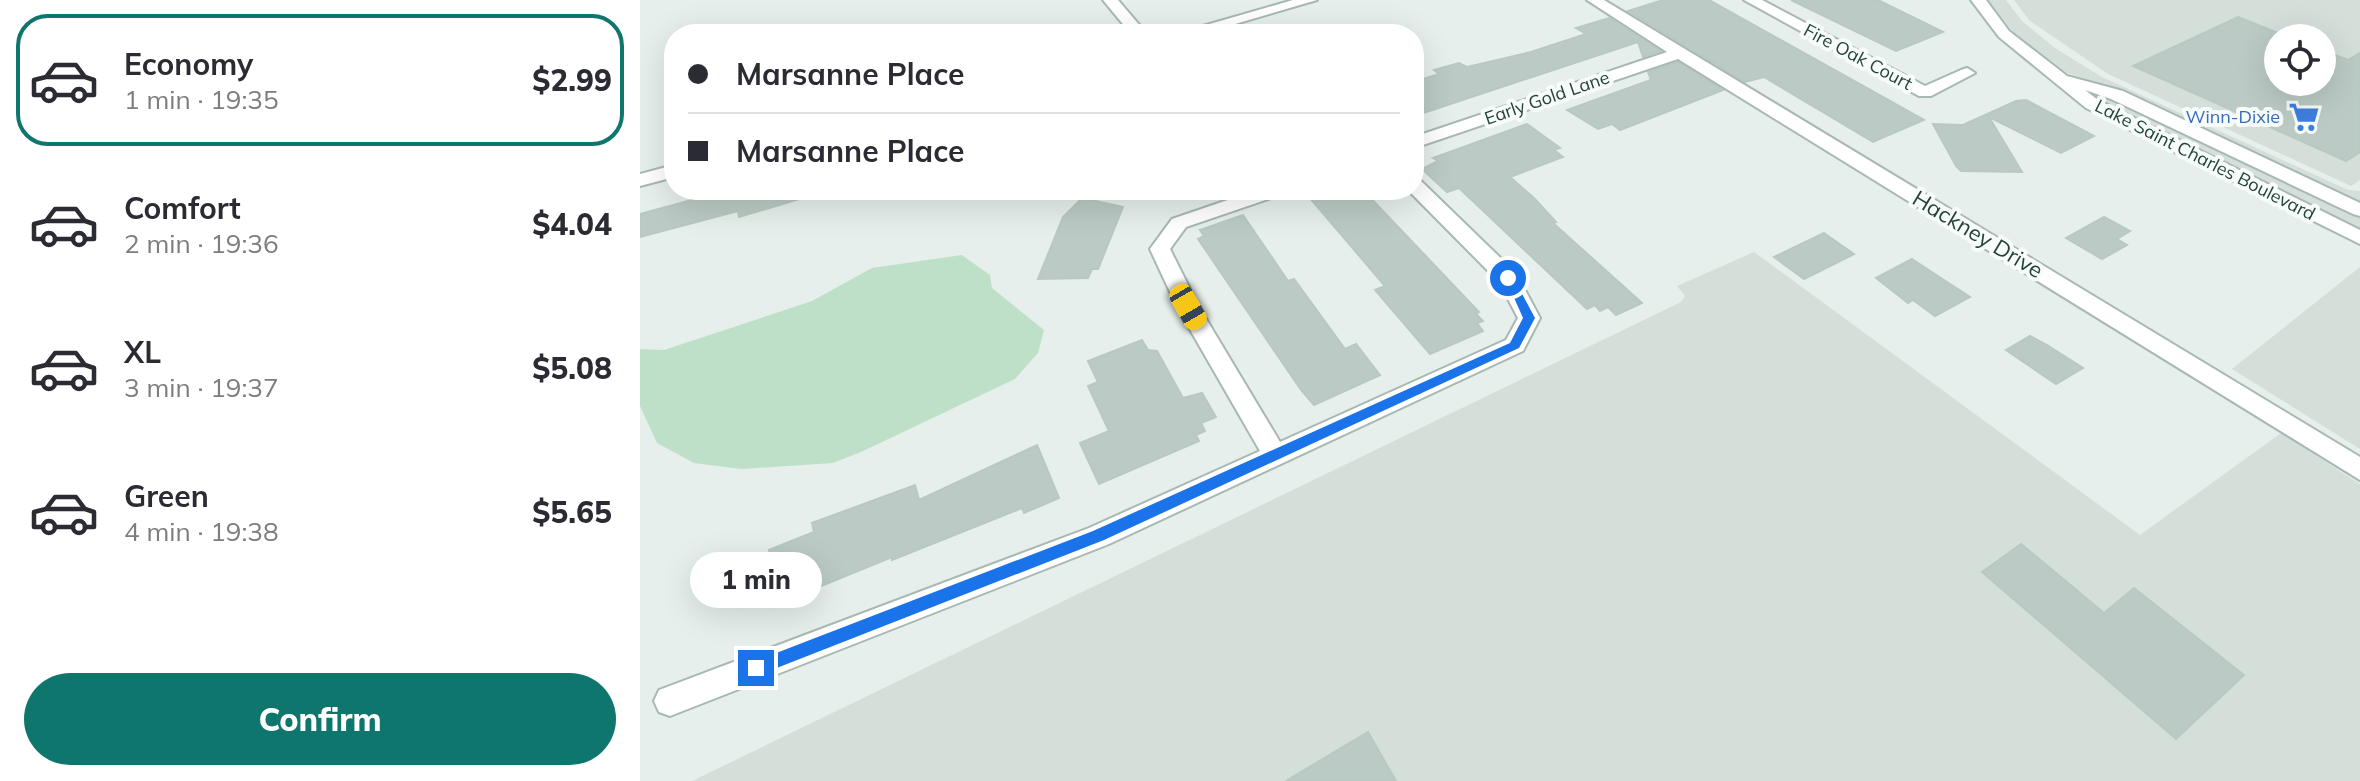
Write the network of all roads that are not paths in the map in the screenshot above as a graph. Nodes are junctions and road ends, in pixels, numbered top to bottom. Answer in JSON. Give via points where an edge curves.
{"nodes":[{"id":1,"x":1110,"y":0,"type":"edge"},
{"id":2,"x":1310,"y":0,"type":"edge"},
{"id":3,"x":1594,"y":0,"type":"edge"},
{"id":4,"x":1751,"y":0,"type":"edge"},
{"id":5,"x":1978,"y":0,"type":"edge"},
{"id":6,"x":1130,"y":24,"type":"edge"},
{"id":7,"x":1220,"y":24,"type":"edge"},
{"id":8,"x":1680,"y":53,"type":"junction"},
{"id":9,"x":1967,"y":73,"type":"dead end"},
{"id":10,"x":2054,"y":74,"type":"junction"},
{"id":11,"x":1424,"y":140,"type":"edge"},
{"id":12,"x":664,"y":174,"type":"edge"},
{"id":13,"x":640,"y":180,"type":"edge"},
{"id":14,"x":1424,"y":195,"type":"edge"},
{"id":15,"x":1247,"y":200,"type":"edge"},
{"id":16,"x":2360,"y":210,"type":"edge"},
{"id":17,"x":2360,"y":238,"type":"edge"},
{"id":18,"x":1275,"y":455,"type":"junction"},
{"id":19,"x":2360,"y":470,"type":"edge"},
{"id":20,"x":670,"y":701,"type":"dead end"}],
"edges":[{"from":1,"to":6,"type":"street"},
{"from":2,"to":7,"type":"street"},
{"from":3,"to":8,"type":"street","name":"Hackney Drive"},
{"from":4,"to":9,"type":"street","name":"Fire Oak Court","via":[[1925,92]]},
{"from":5,"to":10,"type":"street","name":"Lake Saint Charles Boulevard","via":[[2004,34]]},
{"from":8,"to":11,"type":"street","name":"Early Gold Lane"},
{"from":8,"to":19,"type":"street","name":"Hackney Drive"},
{"from":10,"to":16,"type":"street","name":"Lake Saint Charles Boulevard","via":[[2117,95]]},
{"from":10,"to":17,"type":"street","name":"Lake Saint Charles Boulevard","via":[[2092,104]]},
{"from":12,"to":13,"type":"street"},
{"from":14,"to":18,"type":"street","via":[[1508,278],[1529,318],[1515,345]]},
{"from":15,"to":18,"type":"street","via":[[1179,223],[1160,249]]},
{"from":18,"to":20,"type":"street","via":[[1099,536]]}]}
